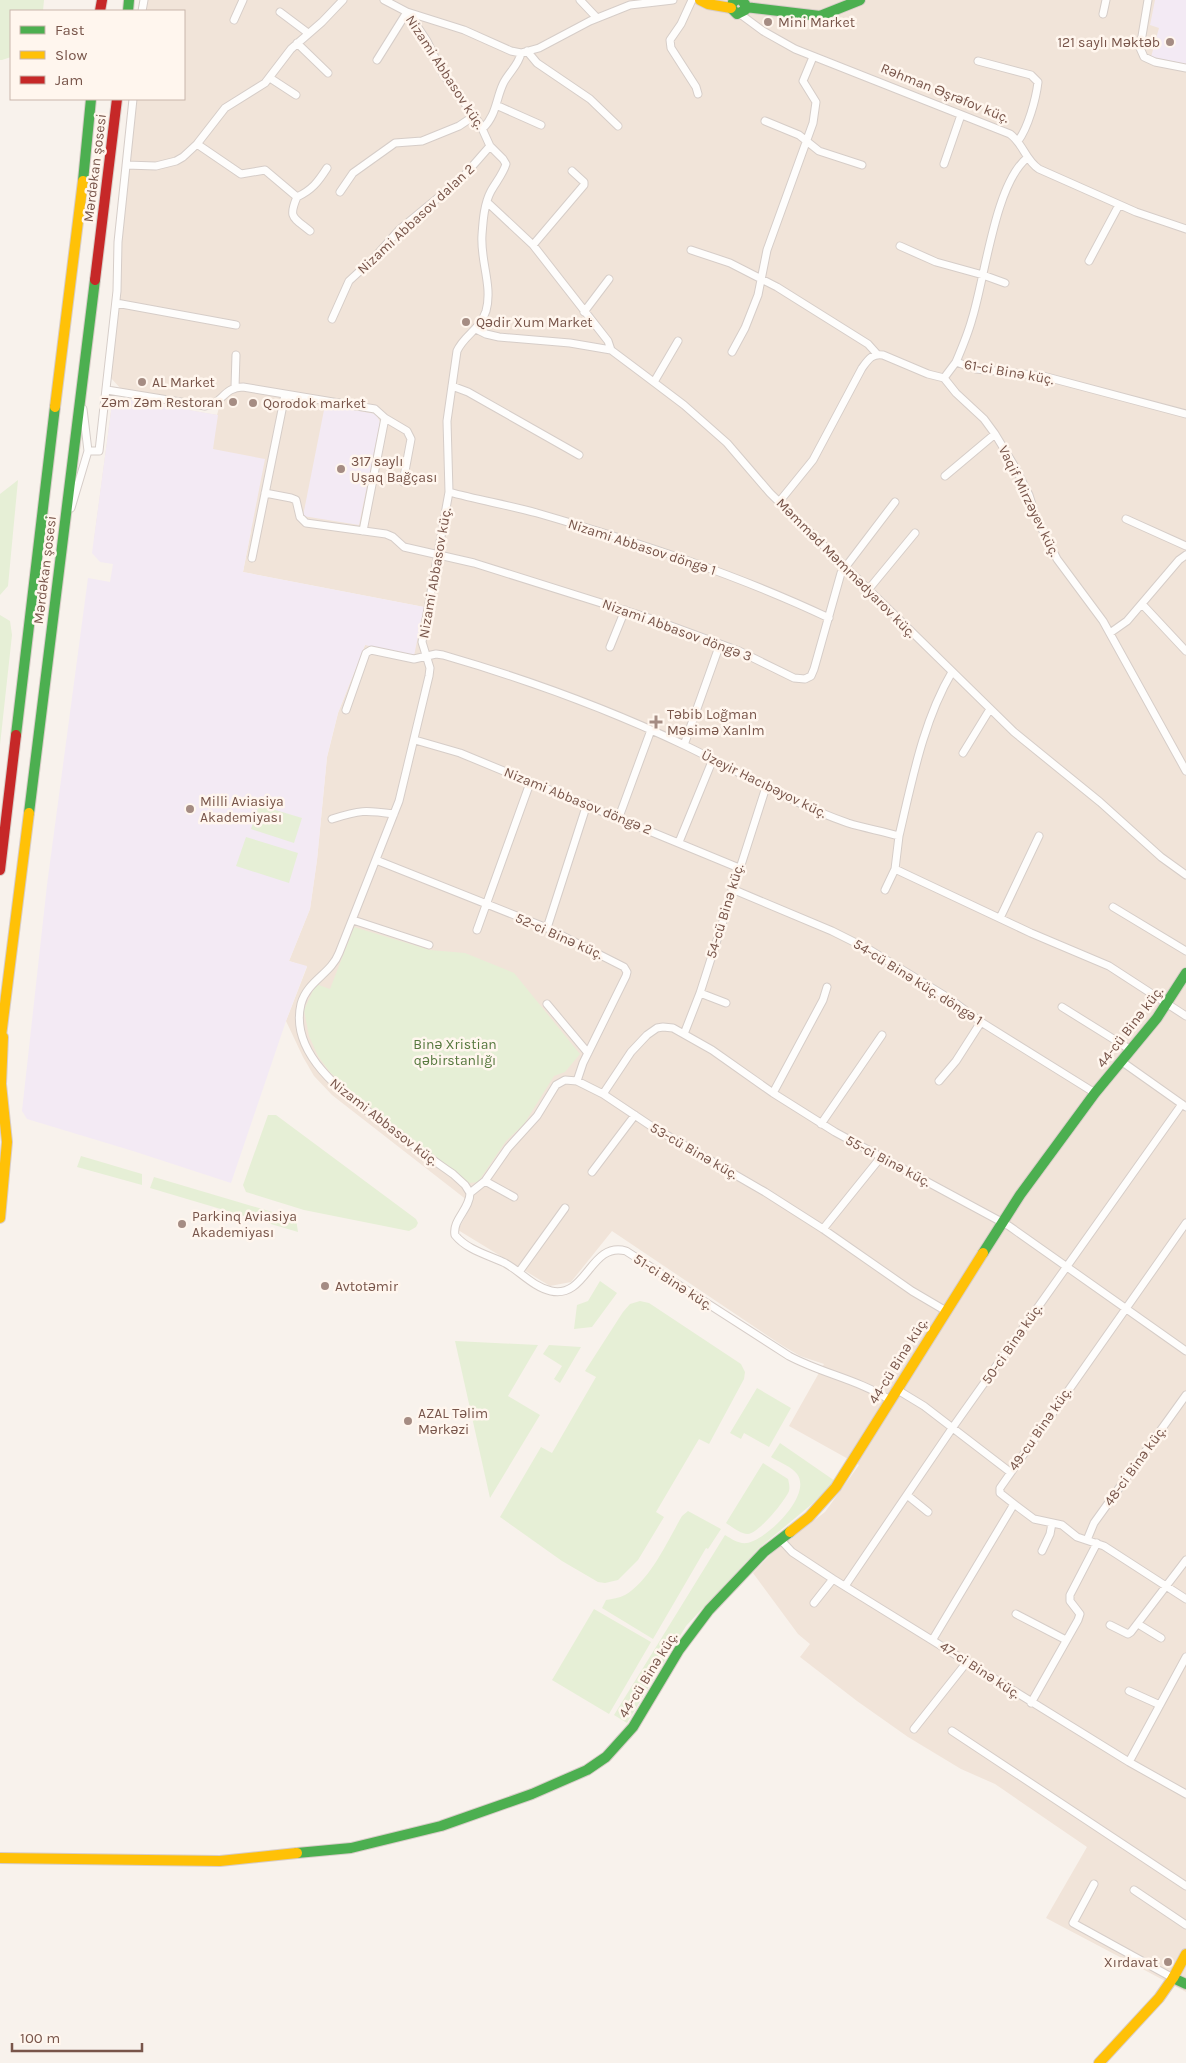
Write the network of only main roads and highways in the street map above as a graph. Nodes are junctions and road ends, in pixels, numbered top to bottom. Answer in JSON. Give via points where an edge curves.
{"nodes":[{"id":1,"x":700,"y":0,"type":"edge"},
{"id":2,"x":859,"y":0,"type":"edge"},
{"id":3,"x":739,"y":6,"type":"edge"},
{"id":4,"x":91,"y":100,"type":"edge"},
{"id":5,"x":117,"y":100,"type":"edge"},
{"id":6,"x":0,"y":870,"type":"edge"},
{"id":7,"x":1186,"y":973,"type":"edge"},
{"id":8,"x":3,"y":1019,"type":"junction"},
{"id":9,"x":0,"y":1044,"type":"edge"},
{"id":10,"x":0,"y":1218,"type":"edge"},
{"id":11,"x":0,"y":1858,"type":"edge"},
{"id":12,"x":1186,"y":1954,"type":"edge"},
{"id":13,"x":1173,"y":1978,"type":"junction"},
{"id":14,"x":1186,"y":1984,"type":"edge"},
{"id":15,"x":1099,"y":2063,"type":"edge"}],
"edges":[{"from":1,"to":3,"type":"main road","name":"Rəhman Əşrəfov küç.","via":[[708,4]]},
{"from":2,"to":3,"type":"main road","via":[[820,16]]},
{"from":4,"to":6,"type":"main road","name":"Mərdəkan şosesi","via":[[80,218]]},
{"from":5,"to":8,"type":"main road","name":"Mərdəkan şosesi"},
{"from":7,"to":11,"type":"main road","name":"44-cü Binə küç.","via":[[1168,1004],[1095,1093],[1002,1222],[833,1492],[743,1573],[697,1625],[633,1726],[606,1756],[587,1770],[532,1794],[441,1826],[351,1848],[220,1861]]},
{"from":8,"to":9,"type":"main road","name":"Mərdəkan şosesi"},
{"from":8,"to":10,"type":"main road","via":[[1,1084],[7,1150]]},
{"from":12,"to":13,"type":"main road"},
{"from":13,"to":14,"type":"main road"},
{"from":13,"to":15,"type":"main road","via":[[1159,1998]]}]}
